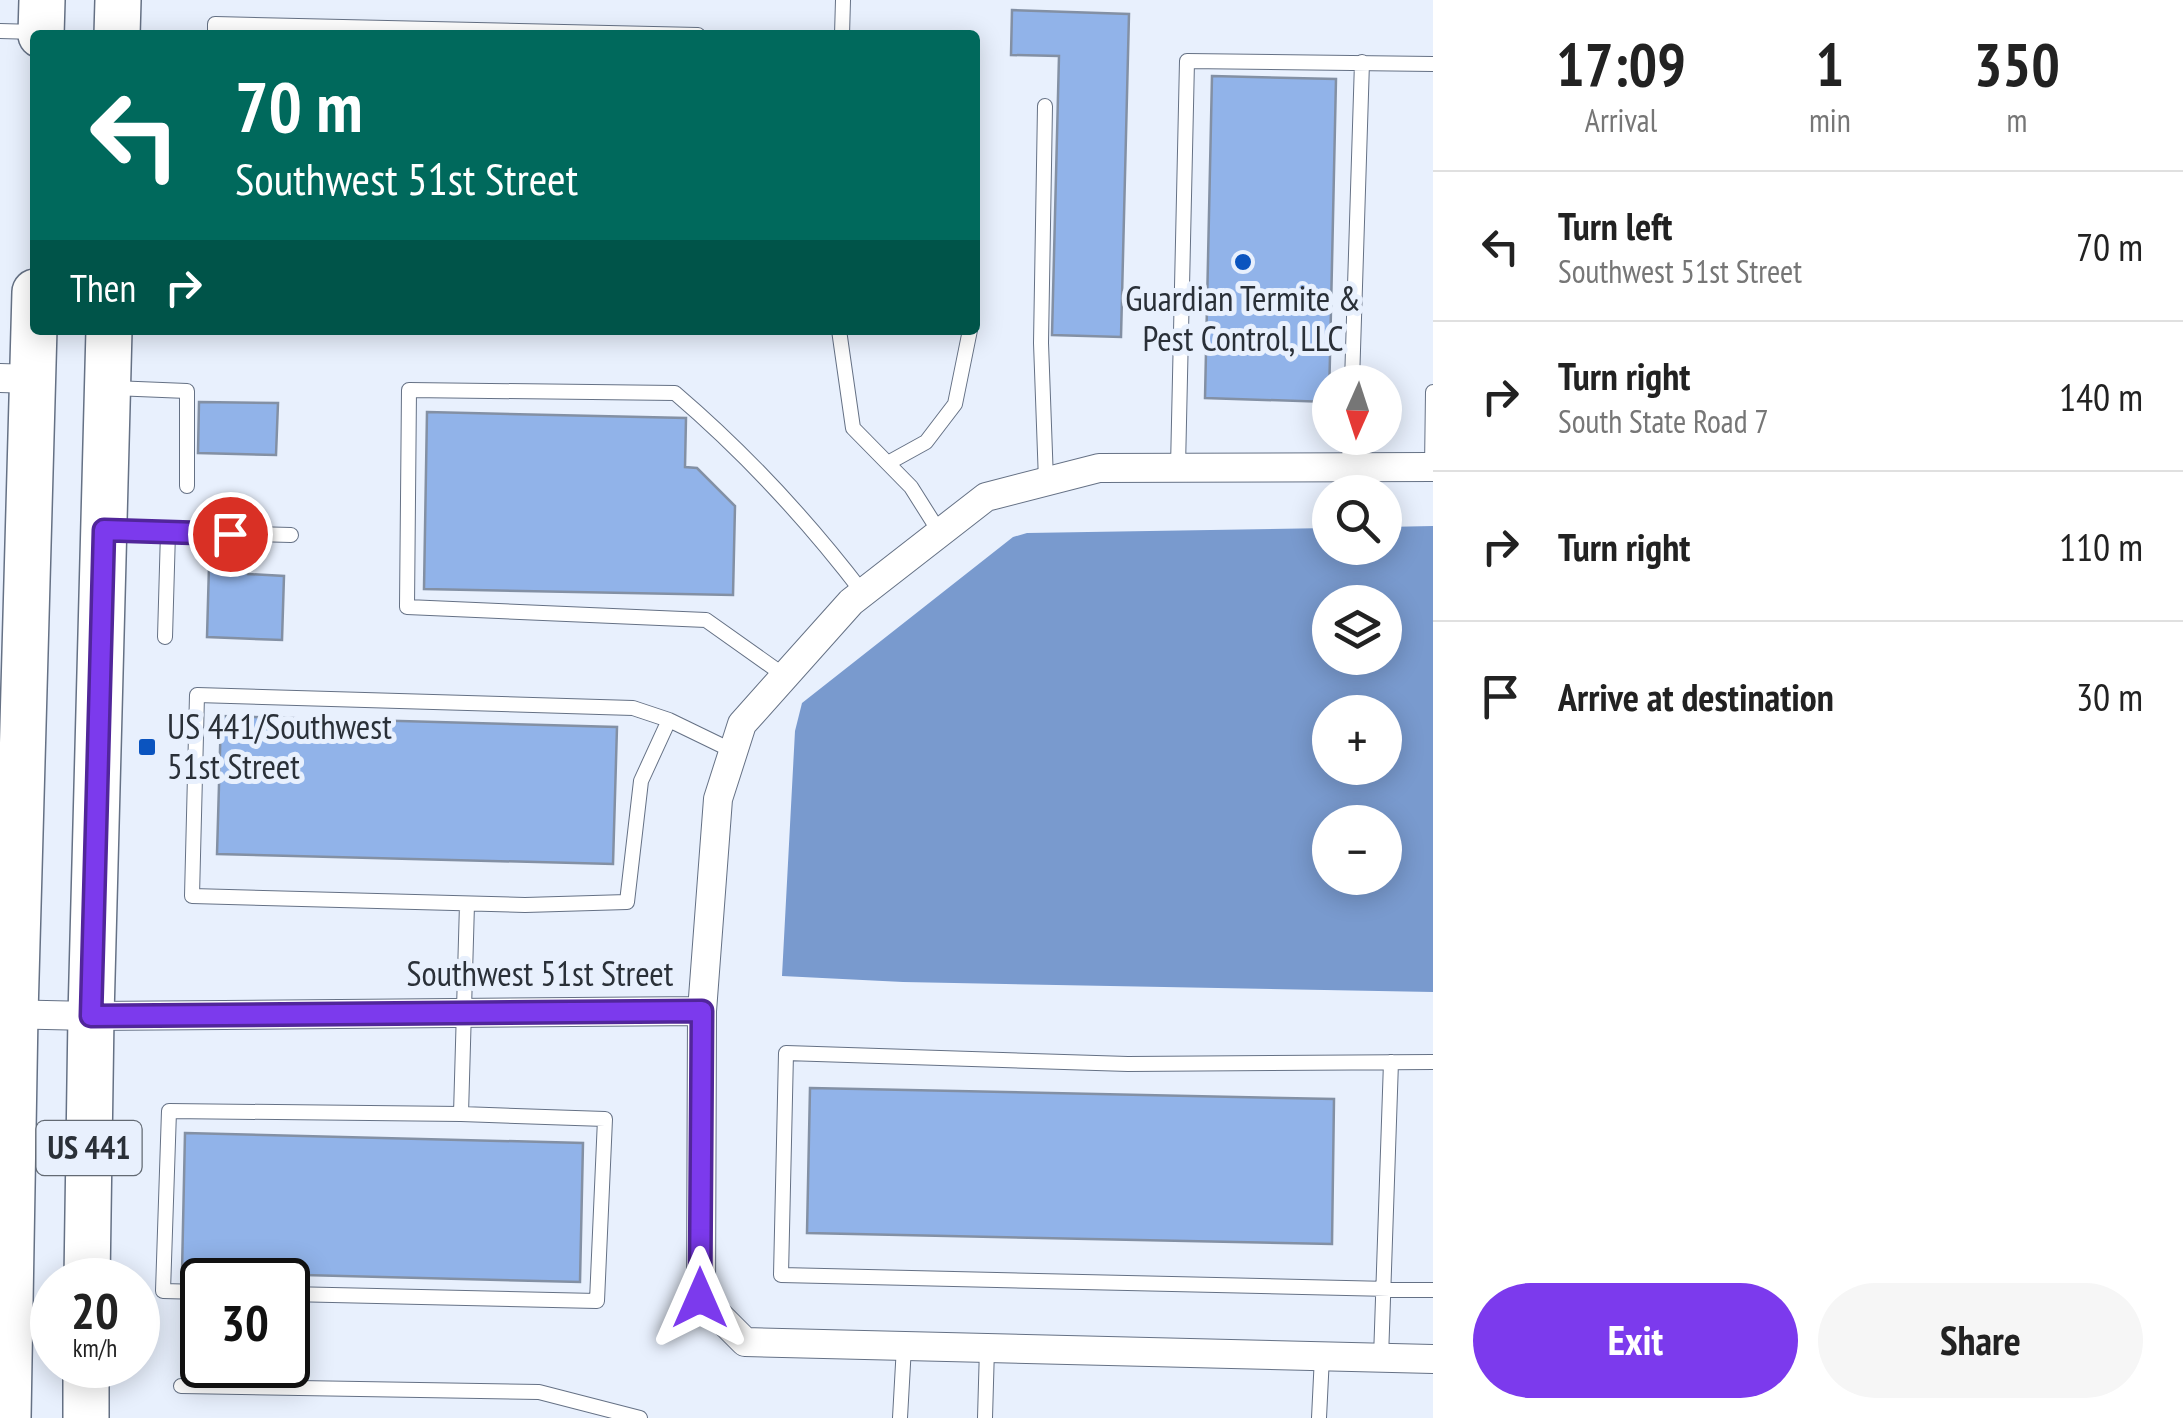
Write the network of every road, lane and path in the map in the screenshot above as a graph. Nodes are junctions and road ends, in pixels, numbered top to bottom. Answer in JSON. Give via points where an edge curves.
{"nodes":[{"id":1,"x":118,"y":0,"type":"edge"},
{"id":2,"x":843,"y":0,"type":"edge"},
{"id":3,"x":116,"y":30,"type":"edge"},
{"id":4,"x":216,"y":30,"type":"edge"},
{"id":5,"x":422,"y":30,"type":"edge"},
{"id":6,"x":842,"y":30,"type":"edge"},
{"id":7,"x":1362,"y":62,"type":"junction"},
{"id":8,"x":1433,"y":64,"type":"edge"},
{"id":9,"x":1046,"y":106,"type":"dead end"},
{"id":10,"x":30,"y":315,"type":"edge"},
{"id":11,"x":109,"y":335,"type":"edge"},
{"id":12,"x":841,"y":335,"type":"edge"},
{"id":13,"x":969,"y":335,"type":"edge"},
{"id":14,"x":1353,"y":365,"type":"edge"},
{"id":15,"x":16,"y":379,"type":"edge"},
{"id":16,"x":107,"y":388,"type":"junction"},
{"id":17,"x":1433,"y":392,"type":"edge"},
{"id":18,"x":1350,"y":455,"type":"edge"},
{"id":19,"x":888,"y":463,"type":"junction"},
{"id":20,"x":1350,"y":467,"type":"junction"},
{"id":21,"x":1432,"y":467,"type":"edge"},
{"id":22,"x":1178,"y":468,"type":"junction"},
{"id":23,"x":1046,"y":481,"type":"junction"},
{"id":24,"x":187,"y":486,"type":"dead end"},
{"id":25,"x":104,"y":530,"type":"junction"},
{"id":26,"x":168,"y":532,"type":"junction"},
{"id":27,"x":940,"y":532,"type":"junction"},
{"id":28,"x":290,"y":535,"type":"dead end"},
{"id":29,"x":862,"y":593,"type":"junction"},
{"id":30,"x":164,"y":637,"type":"dead end"},
{"id":31,"x":785,"y":676,"type":"junction"},
{"id":32,"x":669,"y":720,"type":"junction"},
{"id":33,"x":733,"y":752,"type":"junction"},
{"id":34,"x":9,"y":899,"type":"edge"},
{"id":35,"x":467,"y":904,"type":"junction"},
{"id":36,"x":702,"y":1011,"type":"junction"},
{"id":37,"x":464,"y":1012,"type":"junction"},
{"id":38,"x":8,"y":1014,"type":"edge"},
{"id":39,"x":91,"y":1016,"type":"junction"},
{"id":40,"x":1391,"y":1062,"type":"junction"},
{"id":41,"x":1433,"y":1062,"type":"edge"},
{"id":42,"x":461,"y":1114,"type":"junction"},
{"id":43,"x":6,"y":1153,"type":"edge"},
{"id":44,"x":88,"y":1258,"type":"edge"},
{"id":45,"x":5,"y":1288,"type":"edge"},
{"id":46,"x":1383,"y":1288,"type":"junction"},
{"id":47,"x":1433,"y":1290,"type":"edge"},
{"id":48,"x":180,"y":1291,"type":"edge"},
{"id":49,"x":310,"y":1295,"type":"edge"},
{"id":50,"x":904,"y":1346,"type":"junction"},
{"id":51,"x":987,"y":1348,"type":"junction"},
{"id":52,"x":1322,"y":1356,"type":"junction"},
{"id":53,"x":1382,"y":1358,"type":"junction"},
{"id":54,"x":1433,"y":1359,"type":"edge"},
{"id":55,"x":86,"y":1388,"type":"edge"},
{"id":56,"x":300,"y":1388,"type":"edge"},
{"id":57,"x":8,"y":1418,"type":"edge"},
{"id":58,"x":86,"y":1418,"type":"edge"},
{"id":59,"x":640,"y":1418,"type":"edge"},
{"id":60,"x":900,"y":1418,"type":"edge"},
{"id":61,"x":985,"y":1418,"type":"edge"},
{"id":62,"x":1319,"y":1418,"type":"edge"}],
"edges":[{"from":1,"to":3,"type":"main road"},
{"from":2,"to":6,"type":"lane"},
{"from":4,"to":5,"type":"lane","via":[[215,24]]},
{"from":7,"to":8,"type":"lane"},
{"from":7,"to":14,"type":"lane"},
{"from":7,"to":22,"type":"lane","via":[[1186,61]]},
{"from":9,"to":23,"type":"lane"},
{"from":10,"to":15,"type":"main road","number":"US 441"},
{"from":11,"to":16,"type":"main road","number":"US 441"},
{"from":12,"to":19,"type":"lane","via":[[853,428]]},
{"from":13,"to":19,"type":"lane","via":[[956,404],[926,442]]},
{"from":15,"to":34,"type":"main road","number":"US 441","via":[[19,609]]},
{"from":16,"to":24,"type":"lane","via":[[187,391]]},
{"from":16,"to":25,"type":"main road","number":"US 441"},
{"from":17,"to":21,"type":"lane"},
{"from":18,"to":20,"type":"lane"},
{"from":19,"to":27,"type":"lane"},
{"from":20,"to":21,"type":"street"},
{"from":20,"to":22,"type":"street"},
{"from":22,"to":23,"type":"street","via":[[1099,468]]},
{"from":23,"to":27,"type":"street","via":[[986,496]]},
{"from":25,"to":26,"type":"lane"},
{"from":25,"to":39,"type":"main road","number":"US 441"},
{"from":26,"to":28,"type":"lane"},
{"from":26,"to":30,"type":"lane"},
{"from":27,"to":29,"type":"street"},
{"from":29,"to":31,"type":"street"},
{"from":29,"to":31,"type":"lane","via":[[828,548],[676,393],[409,390],[408,607],[706,620]]},
{"from":31,"to":33,"type":"street","via":[[742,724]]},
{"from":32,"to":33,"type":"lane"},
{"from":32,"to":35,"type":"lane","via":[[641,781],[627,902]]},
{"from":32,"to":35,"type":"lane","via":[[633,708],[197,695],[192,896]]},
{"from":33,"to":36,"type":"street","via":[[718,799]]},
{"from":34,"to":38,"type":"main road","number":"US 441"},
{"from":35,"to":37,"type":"lane"},
{"from":36,"to":37,"type":"street","name":"Southwest 51st Street"},
{"from":36,"to":50,"type":"street","name":"Southwest 51st Street","via":[[700,1298],[744,1342]]},
{"from":37,"to":39,"type":"street","name":"Southwest 51st Street"},
{"from":37,"to":42,"type":"lane"},
{"from":38,"to":39,"type":"street","name":"Southwest 51st Street"},
{"from":38,"to":43,"type":"main road","number":"US 441"},
{"from":39,"to":44,"type":"main road","number":"US 441"},
{"from":40,"to":41,"type":"lane"},
{"from":40,"to":46,"type":"lane"},
{"from":40,"to":46,"type":"lane","via":[[1128,1064],[786,1053],[780,1275]]},
{"from":42,"to":48,"type":"lane","via":[[169,1112],[163,1291]]},
{"from":42,"to":49,"type":"lane","via":[[605,1120],[597,1302]]},
{"from":43,"to":45,"type":"main road","number":"US 441"},
{"from":45,"to":57,"type":"main road","number":"US 441"},
{"from":46,"to":47,"type":"lane"},
{"from":46,"to":53,"type":"lane"},
{"from":50,"to":51,"type":"street","name":"Southwest 51st Street"},
{"from":50,"to":60,"type":"lane"},
{"from":51,"to":52,"type":"street","name":"Southwest 51st Street"},
{"from":51,"to":61,"type":"lane"},
{"from":52,"to":53,"type":"street","name":"Southwest 51st Street"},
{"from":52,"to":62,"type":"lane"},
{"from":53,"to":54,"type":"street","name":"Southwest 51st Street"},
{"from":55,"to":58,"type":"main road"},
{"from":56,"to":59,"type":"lane","via":[[539,1392]]}]}
